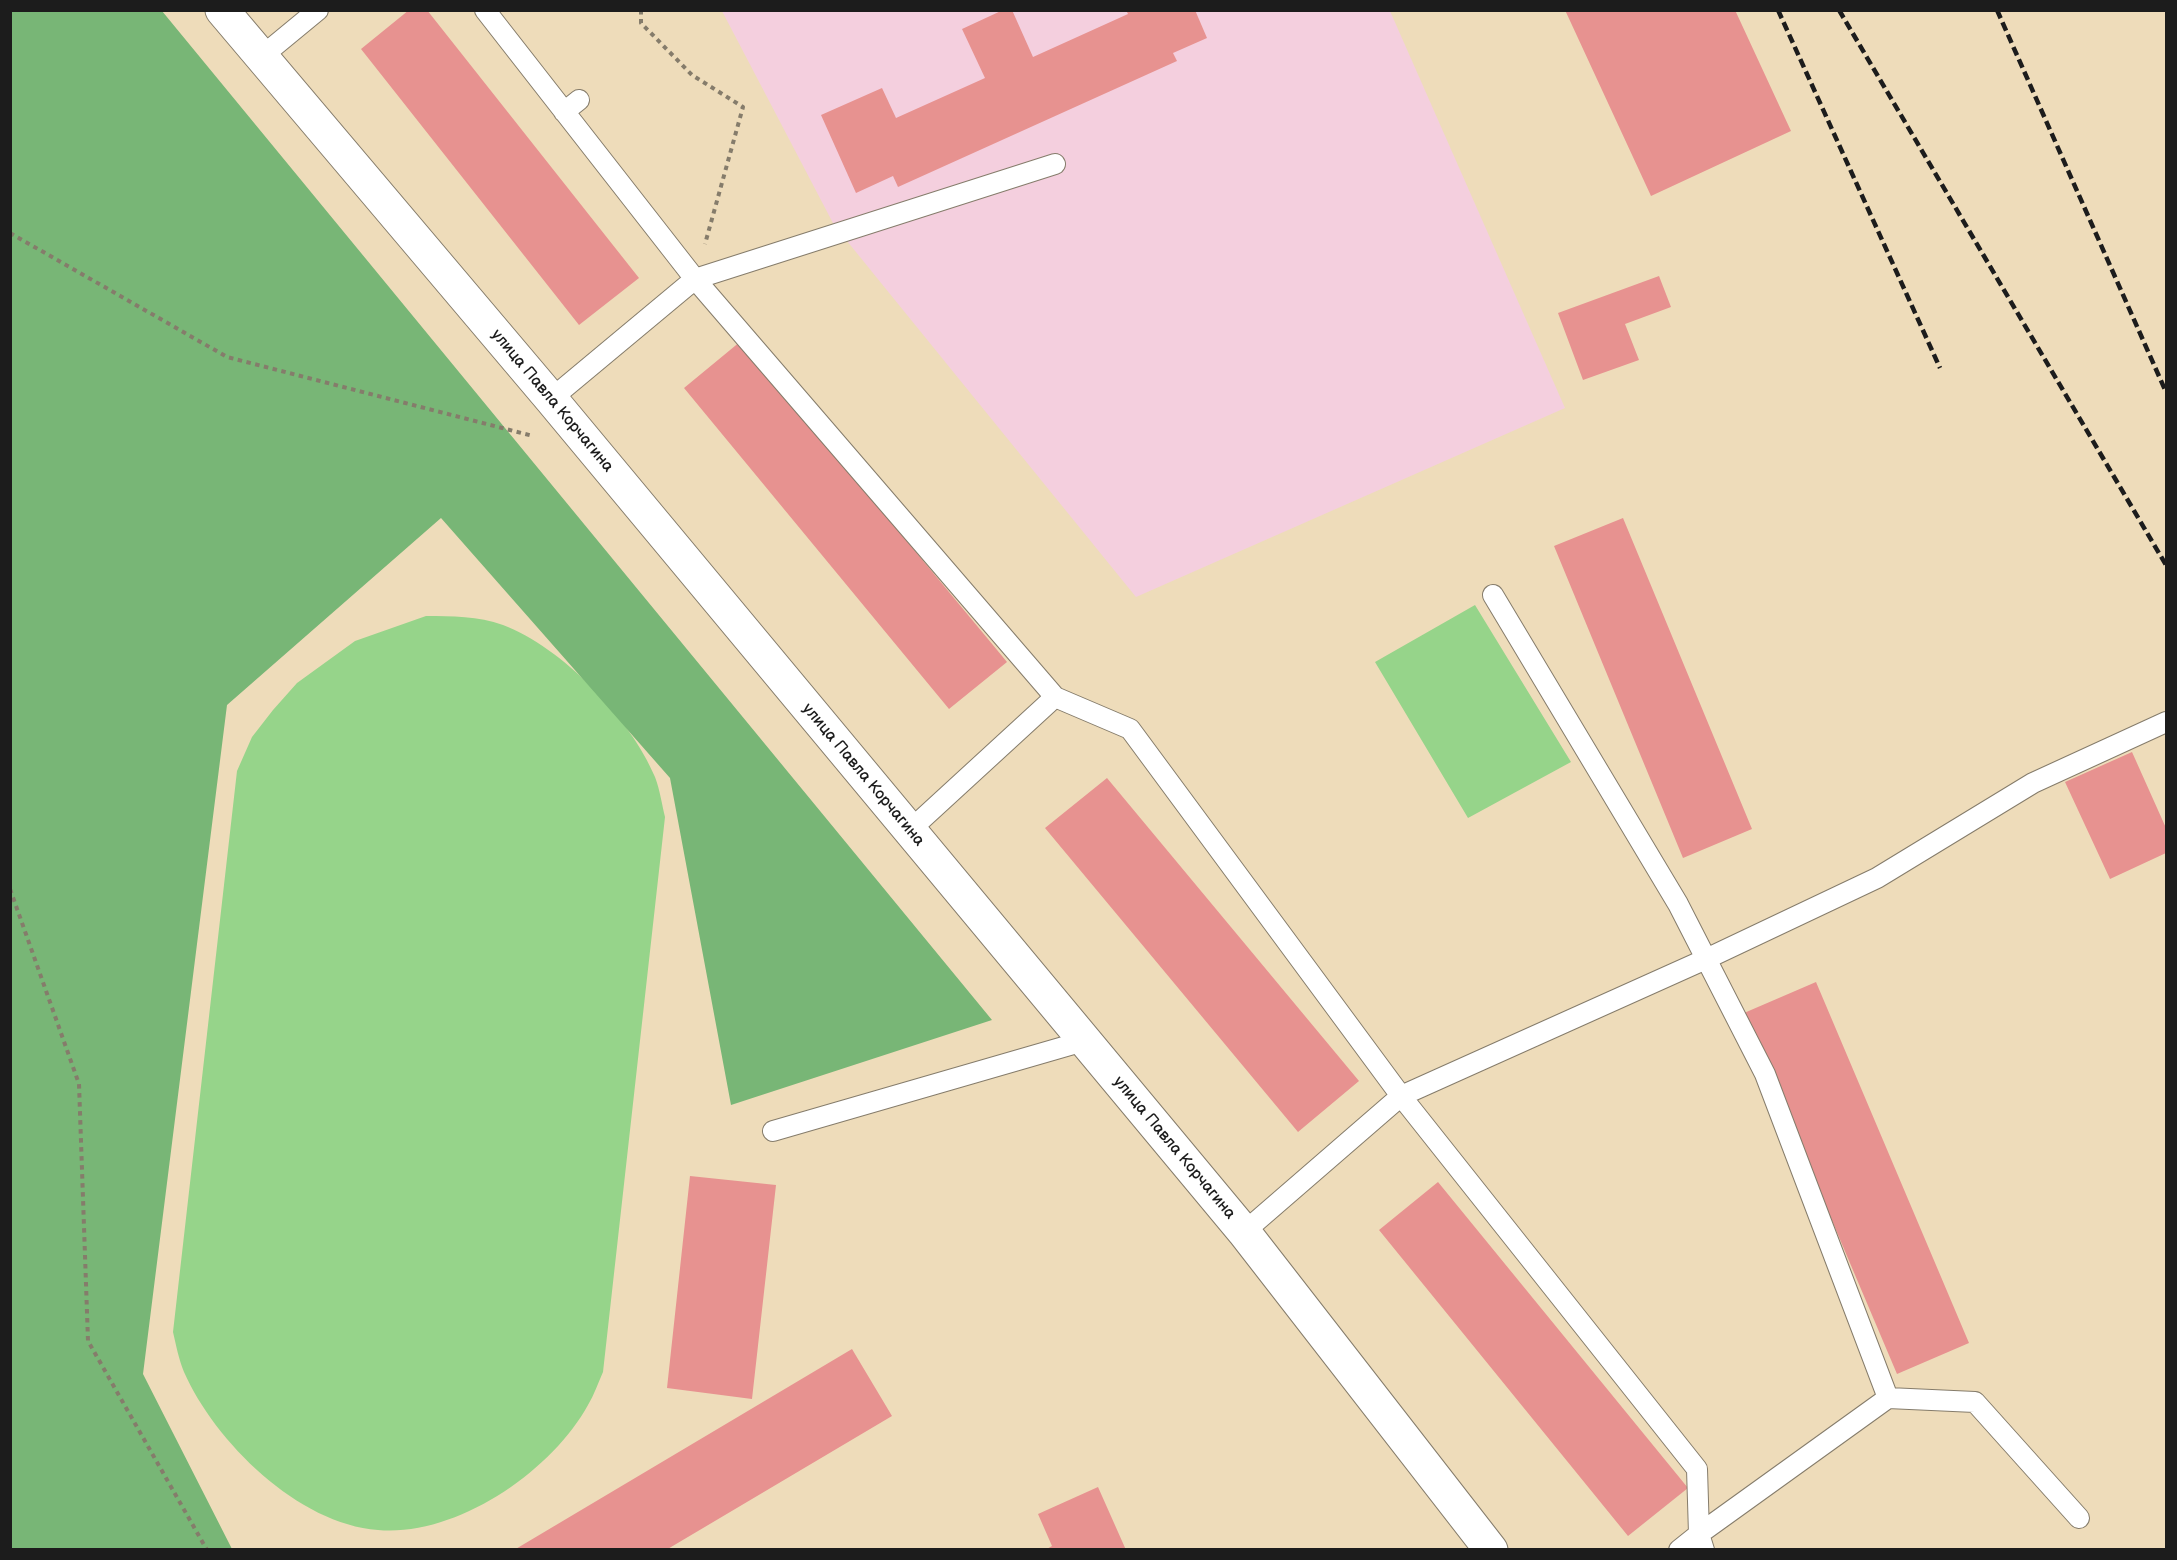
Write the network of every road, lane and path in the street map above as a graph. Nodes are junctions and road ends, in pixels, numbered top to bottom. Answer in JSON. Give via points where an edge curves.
{"nodes":[{"id":1,"x":222,"y":10,"type":"edge"},
{"id":2,"x":318,"y":10,"type":"edge"},
{"id":3,"x":485,"y":10,"type":"edge"},
{"id":4,"x":642,"y":10,"type":"edge"},
{"id":5,"x":261,"y":57,"type":"junction"},
{"id":6,"x":1055,"y":164,"type":"dead end"},
{"id":7,"x":10,"y":233,"type":"edge"},
{"id":8,"x":695,"y":279,"type":"junction"},
{"id":9,"x":550,"y":399,"type":"junction"},
{"id":10,"x":587,"y":443,"type":"junction"},
{"id":11,"x":1493,"y":595,"type":"dead end"},
{"id":12,"x":1055,"y":697,"type":"junction"},
{"id":13,"x":2166,"y":722,"type":"edge"},
{"id":14,"x":909,"y":831,"type":"junction"},
{"id":15,"x":10,"y":889,"type":"edge"},
{"id":16,"x":1706,"y":960,"type":"junction"},
{"id":17,"x":1084,"y":1041,"type":"junction"},
{"id":18,"x":1401,"y":1096,"type":"junction"},
{"id":19,"x":773,"y":1131,"type":"dead end"},
{"id":20,"x":1244,"y":1232,"type":"junction"},
{"id":21,"x":1888,"y":1398,"type":"junction"},
{"id":22,"x":2079,"y":1518,"type":"dead end"},
{"id":23,"x":1701,"y":1542,"type":"edge"},
{"id":24,"x":207,"y":1550,"type":"edge"},
{"id":25,"x":1491,"y":1550,"type":"edge"},
{"id":26,"x":1679,"y":1550,"type":"edge"}],
"edges":[{"from":1,"to":5,"type":"main road","name":"улица Павла Корчагина"},
{"from":2,"to":5,"type":"lane"},
{"from":3,"to":8,"type":"lane","via":[[571,106]]},
{"from":4,"to":8,"type":"path","via":[[641,23],[692,75],[743,106]]},
{"from":5,"to":9,"type":"main road","name":"улица Павла Корчагина"},
{"from":6,"to":8,"type":"lane"},
{"from":7,"to":10,"type":"path","via":[[227,357],[560,443]]},
{"from":8,"to":9,"type":"lane"},
{"from":8,"to":12,"type":"lane"},
{"from":9,"to":10,"type":"main road","name":"улица Павла Корчагина"},
{"from":10,"to":14,"type":"main road","name":"улица Павла Корчагина"},
{"from":11,"to":16,"type":"lane","via":[[1678,904]]},
{"from":12,"to":14,"type":"lane"},
{"from":12,"to":18,"type":"lane","via":[[1130,729]]},
{"from":13,"to":16,"type":"lane","via":[[2033,783],[1877,878]]},
{"from":14,"to":17,"type":"main road","name":"улица Павла Корчагина"},
{"from":15,"to":24,"type":"path","via":[[80,1084],[88,1341]]},
{"from":16,"to":18,"type":"lane"},
{"from":16,"to":21,"type":"lane","via":[[1765,1074]]},
{"from":17,"to":19,"type":"lane"},
{"from":17,"to":20,"type":"main road","name":"улица Павла Корчагина"},
{"from":18,"to":20,"type":"lane"},
{"from":18,"to":23,"type":"lane","via":[[1697,1469]]},
{"from":20,"to":25,"type":"main road","name":"улица Павла Корчагина"},
{"from":21,"to":22,"type":"lane","via":[[1975,1402]]},
{"from":21,"to":23,"type":"lane"},
{"from":23,"to":26,"type":"lane"}]}
